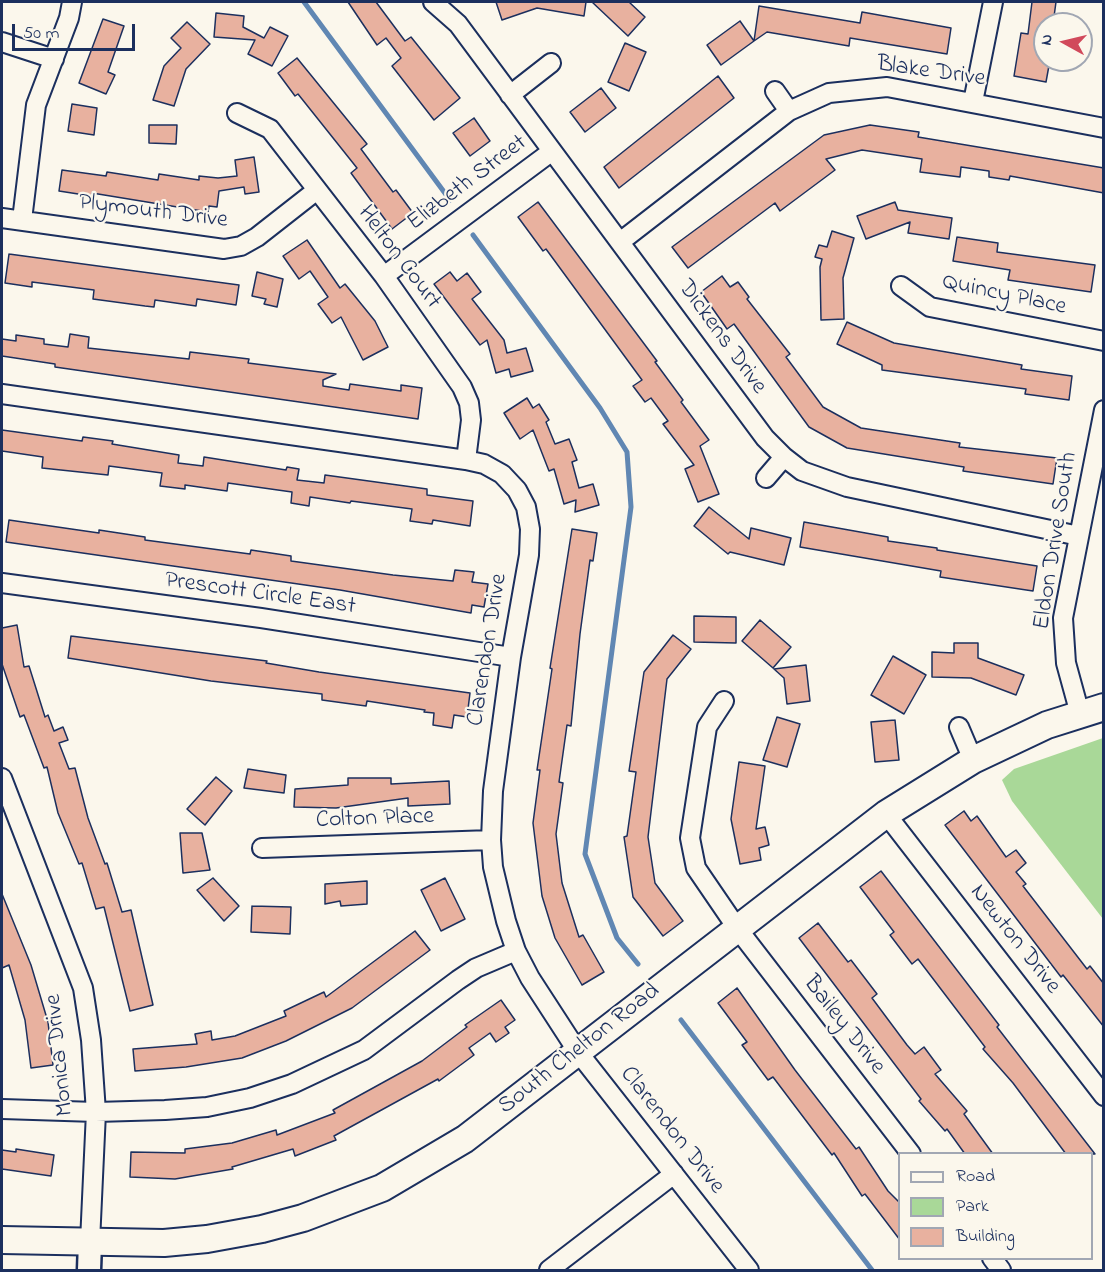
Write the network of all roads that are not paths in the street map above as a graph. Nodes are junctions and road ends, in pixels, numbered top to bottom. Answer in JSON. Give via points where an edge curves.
{"nodes":[{"id":1,"x":72,"y":2,"type":"edge"},
{"id":2,"x":433,"y":2,"type":"edge"},
{"id":3,"x":993,"y":2,"type":"edge"},
{"id":4,"x":2,"y":42,"type":"edge"},
{"id":5,"x":54,"y":58,"type":"junction"},
{"id":6,"x":551,"y":63,"type":"dead end"},
{"id":7,"x":775,"y":91,"type":"dead end"},
{"id":8,"x":510,"y":95,"type":"junction"},
{"id":9,"x":973,"y":102,"type":"junction"},
{"id":10,"x":789,"y":111,"type":"junction"},
{"id":11,"x":237,"y":113,"type":"dead end"},
{"id":12,"x":1104,"y":128,"type":"edge"},
{"id":13,"x":551,"y":152,"type":"junction"},
{"id":14,"x":317,"y":190,"type":"junction"},
{"id":15,"x":2,"y":218,"type":"edge"},
{"id":16,"x":22,"y":220,"type":"junction"},
{"id":17,"x":620,"y":242,"type":"junction"},
{"id":18,"x":384,"y":276,"type":"junction"},
{"id":19,"x":901,"y":286,"type":"dead end"},
{"id":20,"x":1104,"y":341,"type":"edge"},
{"id":21,"x":2,"y":394,"type":"edge"},
{"id":22,"x":1104,"y":410,"type":"edge"},
{"id":23,"x":784,"y":457,"type":"junction"},
{"id":24,"x":466,"y":460,"type":"junction"},
{"id":25,"x":766,"y":478,"type":"dead end"},
{"id":26,"x":1079,"y":536,"type":"junction"},
{"id":27,"x":2,"y":583,"type":"edge"},
{"id":28,"x":511,"y":657,"type":"junction"},
{"id":29,"x":724,"y":701,"type":"dead end"},
{"id":30,"x":1092,"y":710,"type":"edge"},
{"id":31,"x":959,"y":727,"type":"dead end"},
{"id":32,"x":973,"y":760,"type":"junction"},
{"id":33,"x":2,"y":778,"type":"edge"},
{"id":34,"x":886,"y":814,"type":"junction"},
{"id":35,"x":491,"y":840,"type":"junction"},
{"id":36,"x":262,"y":848,"type":"dead end"},
{"id":37,"x":737,"y":928,"type":"junction"},
{"id":38,"x":516,"y":951,"type":"junction"},
{"id":39,"x":578,"y":1052,"type":"junction"},
{"id":40,"x":1104,"y":1096,"type":"edge"},
{"id":41,"x":2,"y":1109,"type":"edge"},
{"id":42,"x":96,"y":1113,"type":"junction"},
{"id":43,"x":909,"y":1152,"type":"edge"},
{"id":44,"x":674,"y":1174,"type":"junction"},
{"id":45,"x":2,"y":1240,"type":"edge"},
{"id":46,"x":90,"y":1242,"type":"junction"},
{"id":47,"x":89,"y":1270,"type":"edge"},
{"id":48,"x":549,"y":1270,"type":"edge"},
{"id":49,"x":749,"y":1270,"type":"edge"}],
"edges":[{"from":1,"to":5,"type":"street"},
{"from":2,"to":8,"type":"street","name":"Dickens Drive","via":[[458,24]]},
{"from":3,"to":9,"type":"street"},
{"from":4,"to":5,"type":"street"},
{"from":5,"to":16,"type":"street","via":[[36,105]]},
{"from":6,"to":8,"type":"street"},
{"from":7,"to":10,"type":"street"},
{"from":8,"to":13,"type":"street","name":"Dickens Drive"},
{"from":9,"to":10,"type":"street","name":"Blake Drive","via":[[877,87],[829,93]]},
{"from":9,"to":12,"type":"street","name":"Blake Drive"},
{"from":10,"to":17,"type":"street","name":"Blake Drive"},
{"from":11,"to":14,"type":"street","name":"Helton Court","via":[[270,129]]},
{"from":13,"to":17,"type":"street","name":"Dickens Drive"},
{"from":13,"to":18,"type":"street","name":"Elizbeth Street"},
{"from":14,"to":16,"type":"street","name":"Plymouth Drive","via":[[257,237],[224,249]]},
{"from":14,"to":18,"type":"street","name":"Helton Court"},
{"from":15,"to":16,"type":"street","name":"Plymouth Drive"},
{"from":17,"to":23,"type":"street","name":"Dickens Drive","via":[[765,438]]},
{"from":18,"to":24,"type":"street","name":"Helton Court","via":[[462,387],[471,420]]},
{"from":19,"to":20,"type":"street","name":"Quincy Place","via":[[930,307]]},
{"from":21,"to":24,"type":"street","name":"Clarendon Drive"},
{"from":22,"to":26,"type":"street","name":"Eldon Drive South"},
{"from":23,"to":25,"type":"street"},
{"from":23,"to":26,"type":"street","name":"Dickens Drive","via":[[802,471],[846,487]]},
{"from":24,"to":28,"type":"street","name":"Clarendon Drive","via":[[502,474],[526,507],[529,555]]},
{"from":26,"to":30,"type":"street","name":"Eldon Drive South","via":[[1063,618],[1063,640],[1066,663]]},
{"from":27,"to":28,"type":"street","name":"Prescott Circle East"},
{"from":28,"to":35,"type":"street","name":"Clarendon Drive"},
{"from":29,"to":37,"type":"street","name":"Bailey Drive","via":[[707,727],[690,838],[696,868]]},
{"from":30,"to":32,"type":"main road","name":"South Chelton Road"},
{"from":31,"to":32,"type":"street"},
{"from":32,"to":34,"type":"main road","name":"South Chelton Road"},
{"from":33,"to":42,"type":"street","name":"Monica Drive","via":[[83,988],[92,1040]]},
{"from":34,"to":37,"type":"main road","name":"South Chelton Road"},
{"from":34,"to":40,"type":"street","name":"Newton Drive"},
{"from":35,"to":36,"type":"street","name":"Colton Place"},
{"from":35,"to":38,"type":"street","name":"Clarendon Drive","via":[[498,892]]},
{"from":37,"to":39,"type":"main road","name":"South Chelton Road"},
{"from":37,"to":43,"type":"street","name":"Bailey Drive"},
{"from":38,"to":39,"type":"street","name":"Clarendon Drive"},
{"from":38,"to":42,"type":"street","via":[[476,968],[364,1050],[292,1084],[207,1107]]},
{"from":39,"to":44,"type":"street","name":"Clarendon Drive"},
{"from":39,"to":46,"type":"main road","name":"South Chelton Road","via":[[465,1139],[416,1170],[344,1204],[262,1229],[207,1239]]},
{"from":41,"to":42,"type":"street"},
{"from":42,"to":46,"type":"street","name":"Monica Drive"},
{"from":44,"to":48,"type":"street"},
{"from":44,"to":49,"type":"street","name":"Clarendon Drive"},
{"from":45,"to":46,"type":"main road","name":"South Chelton Road"},
{"from":46,"to":47,"type":"street","name":"Monica Drive"}]}
